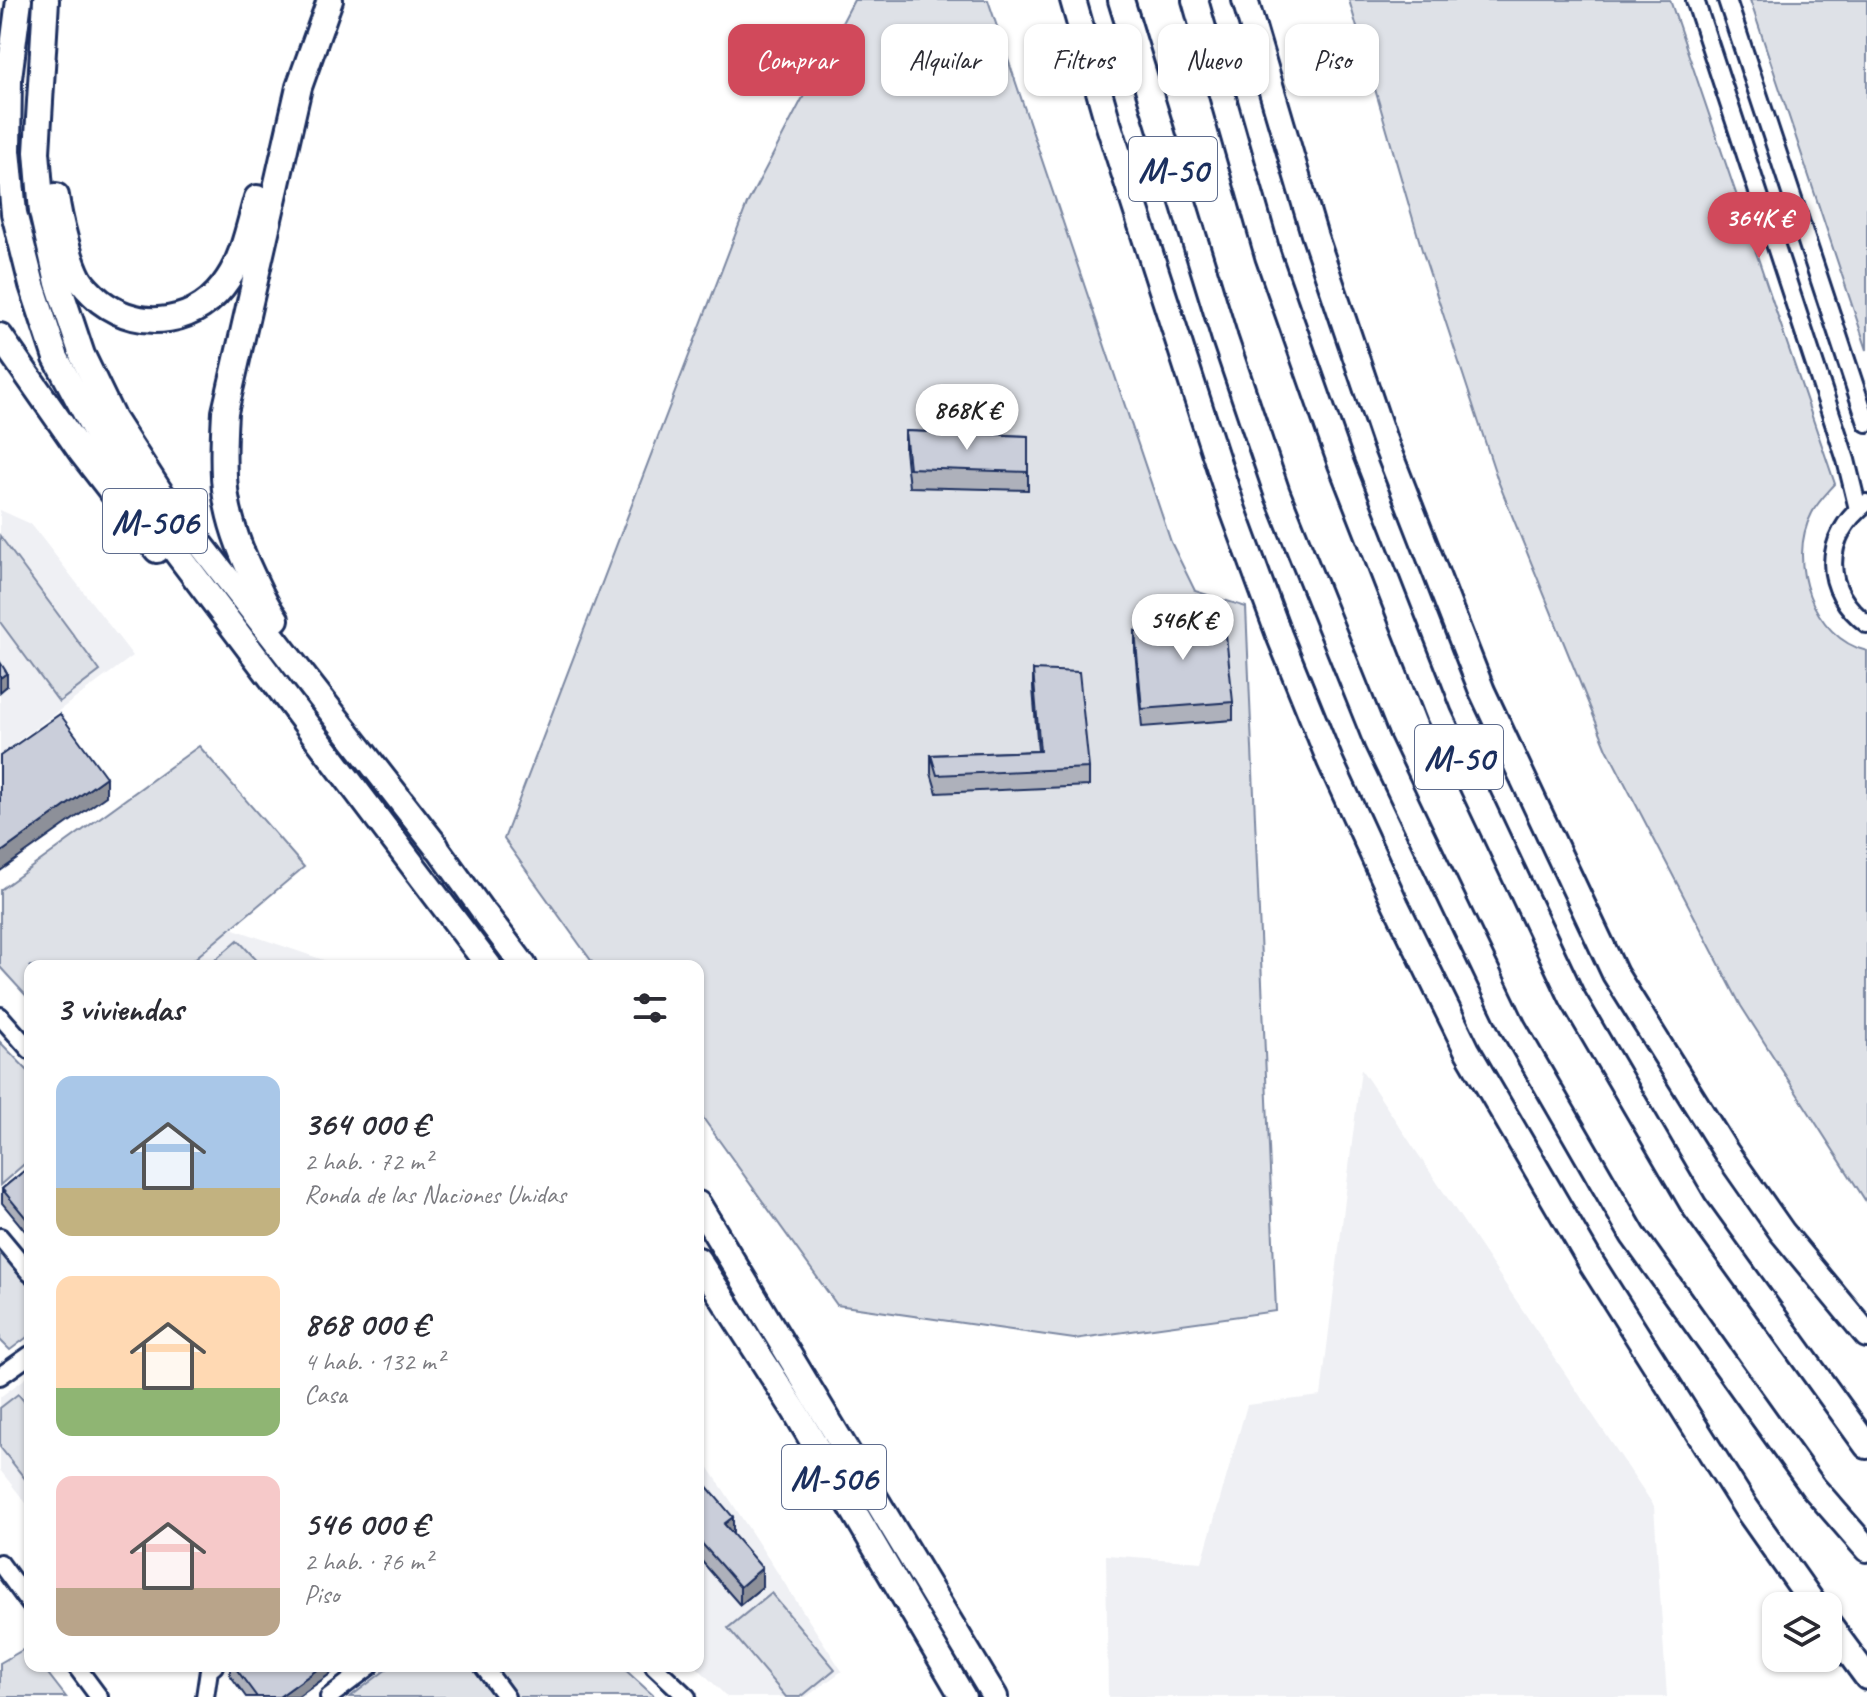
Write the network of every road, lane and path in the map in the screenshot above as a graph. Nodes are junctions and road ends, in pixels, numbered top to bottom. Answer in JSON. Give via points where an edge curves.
{"nodes":[{"id":1,"x":19,"y":0,"type":"edge"},
{"id":2,"x":46,"y":0,"type":"edge"},
{"id":3,"x":315,"y":0,"type":"edge"},
{"id":4,"x":330,"y":0,"type":"edge"},
{"id":5,"x":1073,"y":0,"type":"edge"},
{"id":6,"x":1121,"y":0,"type":"edge"},
{"id":7,"x":1195,"y":0,"type":"edge"},
{"id":8,"x":1245,"y":0,"type":"edge"},
{"id":9,"x":1695,"y":0,"type":"edge"},
{"id":10,"x":1727,"y":0,"type":"edge"},
{"id":11,"x":40,"y":81,"type":"junction"},
{"id":12,"x":0,"y":336,"type":"edge"},
{"id":13,"x":1867,"y":423,"type":"edge"},
{"id":14,"x":1863,"y":506,"type":"edge"},
{"id":15,"x":1867,"y":624,"type":"edge"},
{"id":16,"x":330,"y":758,"type":"junction"},
{"id":17,"x":436,"y":846,"type":"junction"},
{"id":18,"x":485,"y":914,"type":"joint"},
{"id":19,"x":484,"y":960,"type":"edge"},
{"id":20,"x":520,"y":960,"type":"edge"},
{"id":21,"x":0,"y":1016,"type":"edge"},
{"id":22,"x":24,"y":1043,"type":"edge"},
{"id":23,"x":704,"y":1214,"type":"edge"},
{"id":24,"x":0,"y":1237,"type":"edge"},
{"id":25,"x":24,"y":1266,"type":"edge"},
{"id":26,"x":704,"y":1269,"type":"edge"},
{"id":27,"x":1867,"y":1335,"type":"edge"},
{"id":28,"x":24,"y":1359,"type":"edge"},
{"id":29,"x":0,"y":1376,"type":"edge"},
{"id":30,"x":1867,"y":1446,"type":"edge"},
{"id":31,"x":1867,"y":1549,"type":"edge"},
{"id":32,"x":0,"y":1563,"type":"edge"},
{"id":33,"x":932,"y":1589,"type":"junction"},
{"id":34,"x":1805,"y":1592,"type":"edge"},
{"id":35,"x":24,"y":1596,"type":"edge"},
{"id":36,"x":1842,"y":1644,"type":"edge"},
{"id":37,"x":1861,"y":1670,"type":"edge"},
{"id":38,"x":80,"y":1672,"type":"edge"},
{"id":39,"x":209,"y":1672,"type":"edge"},
{"id":40,"x":362,"y":1672,"type":"edge"},
{"id":41,"x":487,"y":1672,"type":"edge"},
{"id":42,"x":660,"y":1672,"type":"edge"},
{"id":43,"x":1867,"y":1688,"type":"edge"},
{"id":44,"x":99,"y":1697,"type":"edge"},
{"id":45,"x":205,"y":1697,"type":"edge"},
{"id":46,"x":329,"y":1697,"type":"edge"},
{"id":47,"x":506,"y":1697,"type":"edge"},
{"id":48,"x":687,"y":1697,"type":"edge"},
{"id":49,"x":963,"y":1697,"type":"edge"},
{"id":50,"x":995,"y":1697,"type":"edge"},
{"id":51,"x":1009,"y":1697,"type":"edge"}],
"edges":[{"from":1,"to":16,"type":"highway","number":"M-506","via":[[9,78],[14,213],[56,358],[96,433],[170,544]]},
{"from":2,"to":11,"type":"highway","number":"M-506"},
{"from":3,"to":11,"type":"highway","via":[[284,82],[240,257],[213,296],[180,317],[157,322],[113,311],[80,279],[59,215]]},
{"from":4,"to":17,"type":"highway","number":"M-506","via":[[299,87],[230,386],[222,460],[225,500],[234,539],[267,607],[383,761]]},
{"from":5,"to":34,"type":"highway","via":[[1233,510],[1324,747],[1396,905],[1467,1050],[1590,1261]]},
{"from":6,"to":31,"type":"highway","number":"M-50","via":[[1277,493],[1377,742],[1513,1027],[1633,1235],[1813,1487]]},
{"from":7,"to":30,"type":"highway","number":"M-50","via":[[1268,256],[1341,464],[1439,715],[1572,997],[1694,1206]]},
{"from":8,"to":27,"type":"highway","via":[[1314,234],[1384,440],[1488,705],[1615,974],[1774,1221]]},
{"from":9,"to":14,"type":"street"},
{"from":10,"to":13,"type":"street"},
{"from":11,"to":17,"type":"highway","number":"M-506","via":[[37,152],[42,212],[82,355],[113,419],[160,492]]},
{"from":12,"to":16,"type":"highway","via":[[159,554]]},
{"from":14,"to":15,"type":"street","via":[[1838,537],[1833,571],[1844,602]]},
{"from":16,"to":19,"type":"highway","number":"M-506"},
{"from":17,"to":18,"type":"main road","number":"M-506"},
{"from":18,"to":20,"type":"highway","number":"M-506"},
{"from":21,"to":22,"type":"street"},
{"from":23,"to":33,"type":"highway","number":"M-506"},
{"from":24,"to":25,"type":"street"},
{"from":26,"to":49,"type":"highway","number":"M-506","via":[[795,1411]]},
{"from":28,"to":29,"type":"street"},
{"from":32,"to":35,"type":"street"},
{"from":33,"to":50,"type":"highway","number":"M-506"},
{"from":33,"to":51,"type":"highway"},
{"from":36,"to":37,"type":"highway"},
{"from":37,"to":43,"type":"highway"},
{"from":38,"to":44,"type":"street"},
{"from":39,"to":45,"type":"street"},
{"from":40,"to":46,"type":"street"},
{"from":41,"to":47,"type":"street"},
{"from":42,"to":48,"type":"street"}]}
